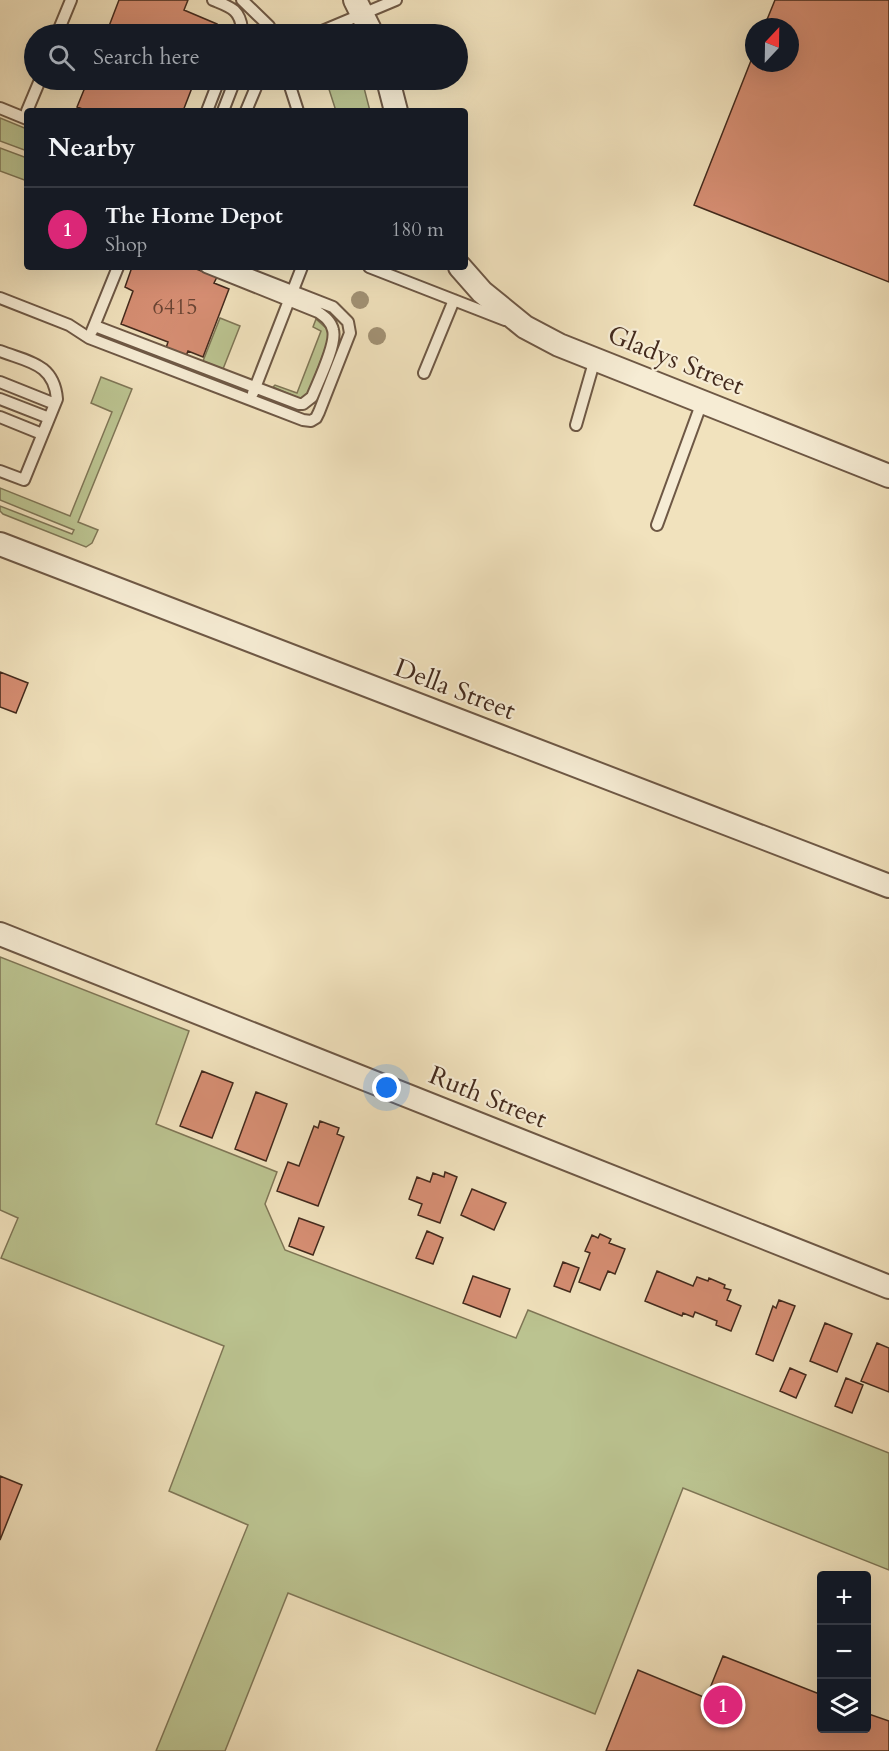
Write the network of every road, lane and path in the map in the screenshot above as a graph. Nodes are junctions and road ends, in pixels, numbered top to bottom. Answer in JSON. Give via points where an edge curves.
{"nodes":[{"id":1,"x":71,"y":0,"type":"edge"},
{"id":2,"x":213,"y":0,"type":"edge"},
{"id":3,"x":242,"y":0,"type":"edge"},
{"id":4,"x":396,"y":0,"type":"edge"},
{"id":5,"x":359,"y":7,"type":"edge"},
{"id":6,"x":61,"y":24,"type":"edge"},
{"id":7,"x":241,"y":24,"type":"edge"},
{"id":8,"x":267,"y":24,"type":"edge"},
{"id":9,"x":331,"y":24,"type":"edge"},
{"id":10,"x":367,"y":24,"type":"edge"},
{"id":11,"x":36,"y":90,"type":"edge"},
{"id":12,"x":215,"y":90,"type":"edge"},
{"id":13,"x":231,"y":90,"type":"edge"},
{"id":14,"x":255,"y":90,"type":"edge"},
{"id":15,"x":291,"y":90,"type":"edge"},
{"id":16,"x":391,"y":90,"type":"edge"},
{"id":17,"x":0,"y":108,"type":"edge"},
{"id":18,"x":30,"y":108,"type":"edge"},
{"id":19,"x":208,"y":108,"type":"edge"},
{"id":20,"x":224,"y":108,"type":"edge"},
{"id":21,"x":247,"y":108,"type":"edge"},
{"id":22,"x":297,"y":108,"type":"edge"},
{"id":23,"x":395,"y":108,"type":"edge"},
{"id":24,"x":24,"y":114,"type":"edge"},
{"id":25,"x":117,"y":270,"type":"edge"},
{"id":26,"x":215,"y":270,"type":"edge"},
{"id":27,"x":237,"y":270,"type":"edge"},
{"id":28,"x":301,"y":270,"type":"edge"},
{"id":29,"x":377,"y":270,"type":"edge"},
{"id":30,"x":463,"y":270,"type":"edge"},
{"id":31,"x":291,"y":296,"type":"junction"},
{"id":32,"x":0,"y":298,"type":"edge"},
{"id":33,"x":454,"y":300,"type":"junction"},
{"id":34,"x":94,"y":326,"type":"junction"},
{"id":35,"x":525,"y":327,"type":"junction"},
{"id":36,"x":89,"y":338,"type":"junction"},
{"id":37,"x":0,"y":351,"type":"edge"},
{"id":38,"x":595,"y":359,"type":"junction"},
{"id":39,"x":424,"y":373,"type":"dead end"},
{"id":40,"x":0,"y":382,"type":"edge"},
{"id":41,"x":256,"y":387,"type":"junction"},
{"id":42,"x":0,"y":399,"type":"edge"},
{"id":43,"x":250,"y":400,"type":"junction"},
{"id":44,"x":702,"y":402,"type":"junction"},
{"id":45,"x":55,"y":404,"type":"junction"},
{"id":46,"x":0,"y":417,"type":"edge"},
{"id":47,"x":49,"y":418,"type":"junction"},
{"id":48,"x":576,"y":425,"type":"dead end"},
{"id":49,"x":42,"y":434,"type":"junction"},
{"id":50,"x":0,"y":471,"type":"edge"},
{"id":51,"x":889,"y":476,"type":"edge"},
{"id":52,"x":657,"y":525,"type":"dead end"},
{"id":53,"x":0,"y":544,"type":"edge"},
{"id":54,"x":889,"y":886,"type":"edge"},
{"id":55,"x":0,"y":934,"type":"edge"},
{"id":56,"x":889,"y":1287,"type":"edge"}],
"edges":[{"from":1,"to":6,"type":"lane"},
{"from":2,"to":7,"type":"lane","via":[[233,8]]},
{"from":3,"to":8,"type":"lane"},
{"from":4,"to":5,"type":"lane"},
{"from":5,"to":9,"type":"lane"},
{"from":5,"to":10,"type":"street"},
{"from":11,"to":18,"type":"lane"},
{"from":12,"to":19,"type":"lane"},
{"from":13,"to":20,"type":"lane"},
{"from":14,"to":21,"type":"lane"},
{"from":15,"to":22,"type":"lane"},
{"from":16,"to":23,"type":"street"},
{"from":17,"to":24,"type":"lane"},
{"from":25,"to":34,"type":"lane"},
{"from":26,"to":31,"type":"lane"},
{"from":27,"to":31,"type":"lane"},
{"from":28,"to":31,"type":"lane"},
{"from":29,"to":33,"type":"lane"},
{"from":30,"to":35,"type":"street","name":"Gladys Street","via":[[482,292]]},
{"from":31,"to":41,"type":"lane"},
{"from":31,"to":41,"type":"lane","via":[[331,323],[334,333],[312,397],[299,404]]},
{"from":31,"to":43,"type":"lane","via":[[333,308],[348,322],[350,333],[316,418],[303,420]]},
{"from":32,"to":36,"type":"lane","via":[[69,325]]},
{"from":33,"to":35,"type":"lane"},
{"from":33,"to":39,"type":"lane"},
{"from":34,"to":36,"type":"lane"},
{"from":34,"to":41,"type":"lane"},
{"from":35,"to":38,"type":"street","name":"Gladys Street"},
{"from":36,"to":43,"type":"lane"},
{"from":37,"to":45,"type":"lane","via":[[46,369],[56,386]]},
{"from":38,"to":44,"type":"street","name":"Gladys Street"},
{"from":38,"to":48,"type":"lane"},
{"from":40,"to":45,"type":"lane"},
{"from":41,"to":43,"type":"lane"},
{"from":42,"to":47,"type":"lane"},
{"from":44,"to":51,"type":"street","name":"Gladys Street"},
{"from":44,"to":52,"type":"lane"},
{"from":45,"to":47,"type":"lane"},
{"from":46,"to":49,"type":"lane"},
{"from":47,"to":49,"type":"lane"},
{"from":49,"to":50,"type":"lane","via":[[24,480]]},
{"from":53,"to":54,"type":"street","name":"Della Street"},
{"from":55,"to":56,"type":"street","name":"Ruth Street"}]}
